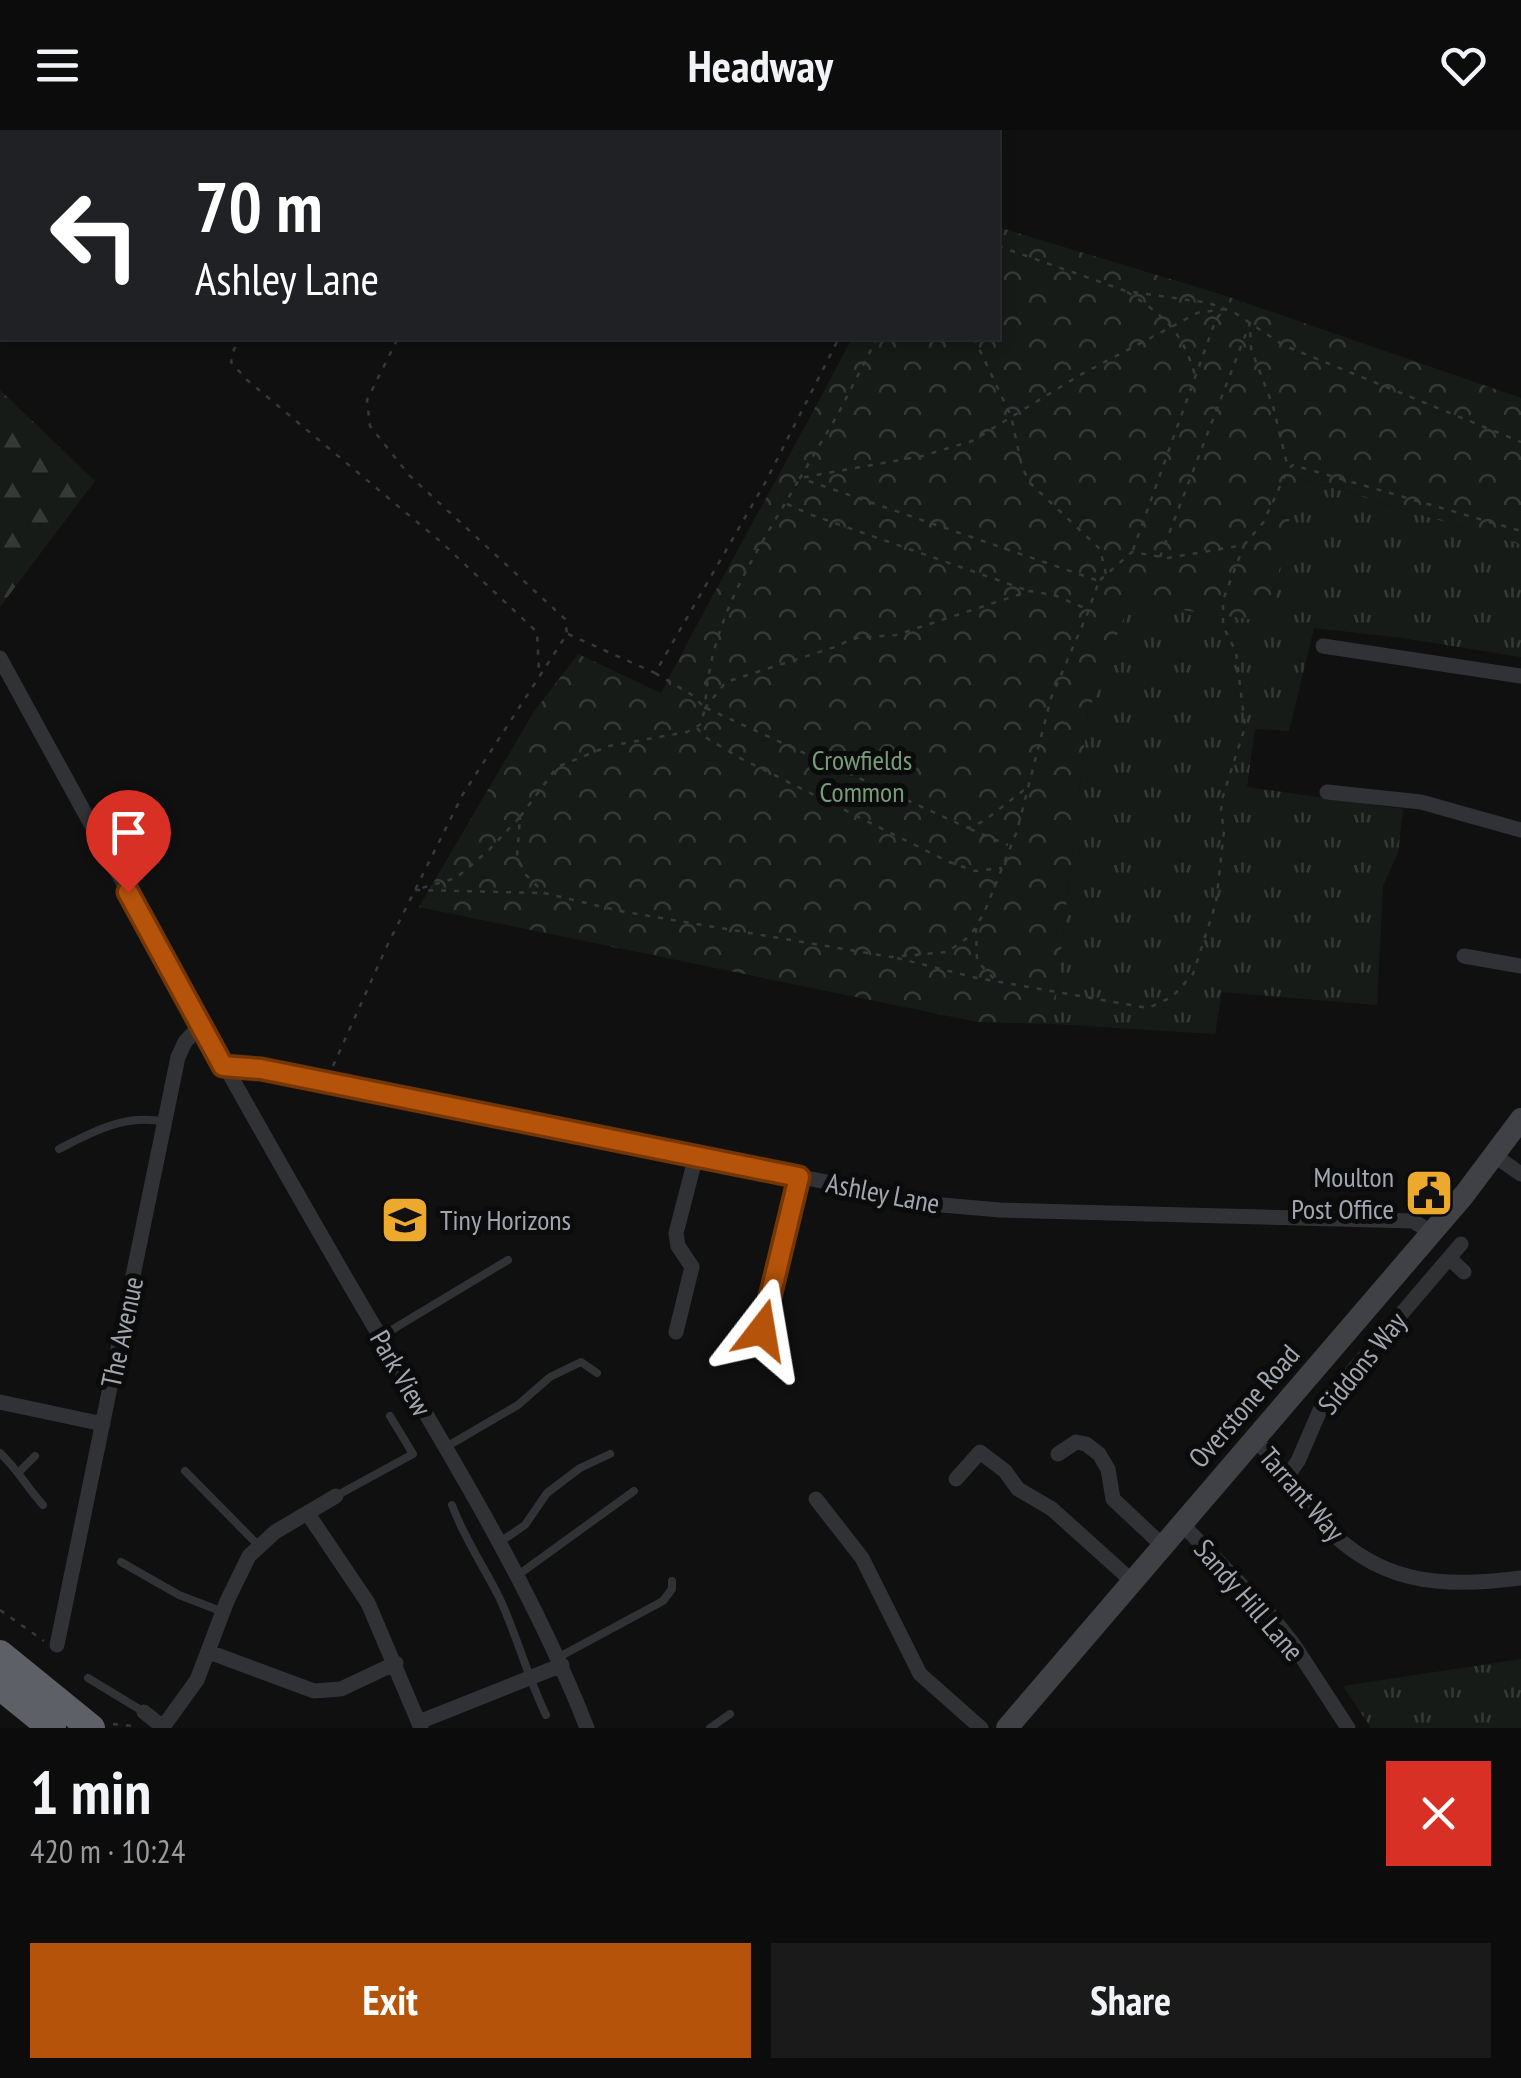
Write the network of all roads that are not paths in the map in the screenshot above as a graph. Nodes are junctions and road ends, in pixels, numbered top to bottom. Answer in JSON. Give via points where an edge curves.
{"nodes":[{"id":1,"x":1322,"y":646,"type":"dead end"},
{"id":2,"x":0,"y":658,"type":"edge"},
{"id":3,"x":1521,"y":676,"type":"edge"},
{"id":4,"x":1328,"y":792,"type":"dead end"},
{"id":5,"x":1521,"y":830,"type":"edge"},
{"id":6,"x":1464,"y":956,"type":"dead end"},
{"id":7,"x":1521,"y":966,"type":"edge"},
{"id":8,"x":201,"y":1025,"type":"junction"},
{"id":9,"x":223,"y":1066,"type":"junction"},
{"id":10,"x":1521,"y":1119,"type":"edge"},
{"id":11,"x":165,"y":1122,"type":"junction"},
{"id":12,"x":59,"y":1149,"type":"dead end"},
{"id":13,"x":696,"y":1156,"type":"junction"},
{"id":14,"x":1495,"y":1156,"type":"junction"},
{"id":15,"x":1521,"y":1174,"type":"edge"},
{"id":16,"x":799,"y":1177,"type":"junction"},
{"id":17,"x":1431,"y":1232,"type":"junction"},
{"id":18,"x":1461,"y":1244,"type":"dead end"},
{"id":19,"x":1448,"y":1258,"type":"junction"},
{"id":20,"x":508,"y":1260,"type":"dead end"},
{"id":21,"x":1464,"y":1272,"type":"dead end"},
{"id":22,"x":762,"y":1330,"type":"dead end"},
{"id":23,"x":676,"y":1332,"type":"dead end"},
{"id":24,"x":380,"y":1338,"type":"junction"},
{"id":25,"x":597,"y":1373,"type":"dead end"},
{"id":26,"x":0,"y":1402,"type":"edge"},
{"id":27,"x":390,"y":1416,"type":"dead end"},
{"id":28,"x":103,"y":1424,"type":"junction"},
{"id":29,"x":1254,"y":1440,"type":"junction"},
{"id":30,"x":444,"y":1448,"type":"junction"},
{"id":31,"x":0,"y":1453,"type":"edge"},
{"id":32,"x":610,"y":1454,"type":"dead end"},
{"id":33,"x":1058,"y":1454,"type":"dead end"},
{"id":34,"x":35,"y":1456,"type":"dead end"},
{"id":35,"x":20,"y":1471,"type":"junction"},
{"id":36,"x":185,"y":1471,"type":"dead end"},
{"id":37,"x":1288,"y":1475,"type":"junction"},
{"id":38,"x":956,"y":1478,"type":"dead end"},
{"id":39,"x":634,"y":1491,"type":"dead end"},
{"id":40,"x":336,"y":1496,"type":"joint"},
{"id":41,"x":816,"y":1499,"type":"dead end"},
{"id":42,"x":452,"y":1505,"type":"dead end"},
{"id":43,"x":43,"y":1506,"type":"dead end"},
{"id":44,"x":308,"y":1514,"type":"junction"},
{"id":45,"x":1182,"y":1524,"type":"junction"},
{"id":46,"x":500,"y":1542,"type":"junction"},
{"id":47,"x":258,"y":1546,"type":"junction"},
{"id":48,"x":1163,"y":1546,"type":"junction"},
{"id":49,"x":121,"y":1562,"type":"dead end"},
{"id":50,"x":518,"y":1576,"type":"junction"},
{"id":51,"x":1521,"y":1578,"type":"edge"},
{"id":52,"x":672,"y":1580,"type":"dead end"},
{"id":53,"x":1132,"y":1582,"type":"junction"},
{"id":54,"x":223,"y":1612,"type":"junction"},
{"id":55,"x":57,"y":1647,"type":"road end"},
{"id":56,"x":209,"y":1652,"type":"junction"},
{"id":57,"x":0,"y":1654,"type":"edge"},
{"id":58,"x":561,"y":1661,"type":"junction"},
{"id":59,"x":396,"y":1664,"type":"junction"},
{"id":60,"x":88,"y":1678,"type":"dead end"},
{"id":61,"x":528,"y":1678,"type":"junction"},
{"id":62,"x":0,"y":1686,"type":"edge"},
{"id":63,"x":144,"y":1713,"type":"joint"},
{"id":64,"x":730,"y":1714,"type":"dead end"},
{"id":65,"x":546,"y":1715,"type":"dead end"},
{"id":66,"x":96,"y":1725,"type":"edge"},
{"id":67,"x":420,"y":1725,"type":"edge"},
{"id":68,"x":52,"y":1728,"type":"edge"},
{"id":69,"x":163,"y":1728,"type":"edge"},
{"id":70,"x":587,"y":1728,"type":"edge"},
{"id":71,"x":710,"y":1728,"type":"edge"},
{"id":72,"x":981,"y":1728,"type":"edge"},
{"id":73,"x":1007,"y":1728,"type":"edge"},
{"id":74,"x":1348,"y":1728,"type":"edge"}],
"edges":[{"from":1,"to":3,"type":"street"},
{"from":2,"to":8,"type":"street","name":"Park View"},
{"from":4,"to":5,"type":"street","via":[[1421,802]]},
{"from":6,"to":7,"type":"street"},
{"from":8,"to":9,"type":"street","name":"Park View"},
{"from":8,"to":11,"type":"street","name":"The Avenue","via":[[178,1058]]},
{"from":9,"to":13,"type":"street","name":"Ashley Lane"},
{"from":9,"to":24,"type":"street","name":"Park View"},
{"from":10,"to":14,"type":"street","name":"Overstone Road"},
{"from":11,"to":12,"type":"lane","via":[[116,1123]]},
{"from":11,"to":28,"type":"street","name":"The Avenue"},
{"from":13,"to":16,"type":"street","name":"Ashley Lane"},
{"from":13,"to":23,"type":"street","via":[[676,1234],[692,1267]]},
{"from":14,"to":15,"type":"street"},
{"from":14,"to":17,"type":"street","name":"Overstone Road"},
{"from":16,"to":17,"type":"street","name":"Ashley Lane","via":[[967,1208],[1413,1221]]},
{"from":16,"to":22,"type":"lane"},
{"from":17,"to":29,"type":"street","name":"Overstone Road"},
{"from":18,"to":19,"type":"street","name":"Siddons Way"},
{"from":19,"to":21,"type":"street"},
{"from":19,"to":37,"type":"street","name":"Siddons Way","via":[[1321,1408]]},
{"from":20,"to":24,"type":"lane"},
{"from":24,"to":30,"type":"street","name":"Park View"},
{"from":25,"to":30,"type":"lane","via":[[581,1362],[550,1377]]},
{"from":26,"to":28,"type":"street"},
{"from":27,"to":40,"type":"lane","via":[[413,1454]]},
{"from":28,"to":55,"type":"street","name":"The Avenue"},
{"from":29,"to":37,"type":"street","name":"Tarrant Way"},
{"from":29,"to":45,"type":"street","name":"Overstone Road"},
{"from":30,"to":46,"type":"street","name":"Park View"},
{"from":31,"to":35,"type":"lane"},
{"from":32,"to":46,"type":"lane","via":[[546,1493],[525,1525]]},
{"from":33,"to":48,"type":"street","via":[[1076,1442],[1091,1448],[1108,1469],[1112,1499]]},
{"from":34,"to":35,"type":"lane"},
{"from":35,"to":43,"type":"lane"},
{"from":36,"to":47,"type":"lane"},
{"from":37,"to":51,"type":"street","name":"Tarrant Way","via":[[1334,1535],[1379,1566],[1449,1584]]},
{"from":38,"to":53,"type":"street","via":[[980,1452]]},
{"from":39,"to":50,"type":"lane"},
{"from":40,"to":44,"type":"street"},
{"from":41,"to":72,"type":"street","via":[[862,1558],[920,1674]]},
{"from":42,"to":61,"type":"lane","via":[[498,1597]]},
{"from":44,"to":47,"type":"street"},
{"from":44,"to":59,"type":"street","via":[[368,1603]]},
{"from":45,"to":48,"type":"street","name":"Overstone Road"},
{"from":45,"to":74,"type":"street","name":"Sandy Hill Lane","via":[[1270,1615]]},
{"from":46,"to":50,"type":"street","name":"Park View"},
{"from":47,"to":54,"type":"street"},
{"from":48,"to":53,"type":"street","name":"Overstone Road"},
{"from":49,"to":54,"type":"lane"},
{"from":50,"to":58,"type":"street","name":"Park View"},
{"from":52,"to":58,"type":"lane","via":[[663,1601]]},
{"from":53,"to":73,"type":"street","name":"Overstone Road"},
{"from":54,"to":56,"type":"street"},
{"from":56,"to":59,"type":"street","via":[[327,1692]]},
{"from":56,"to":69,"type":"street"},
{"from":57,"to":66,"type":"highway"},
{"from":58,"to":61,"type":"street"},
{"from":58,"to":70,"type":"street","name":"Park View"},
{"from":59,"to":67,"type":"street"},
{"from":60,"to":63,"type":"lane"},
{"from":61,"to":65,"type":"lane"},
{"from":61,"to":67,"type":"street"},
{"from":62,"to":68,"type":"highway"},
{"from":63,"to":69,"type":"street"},
{"from":64,"to":71,"type":"lane"}]}
